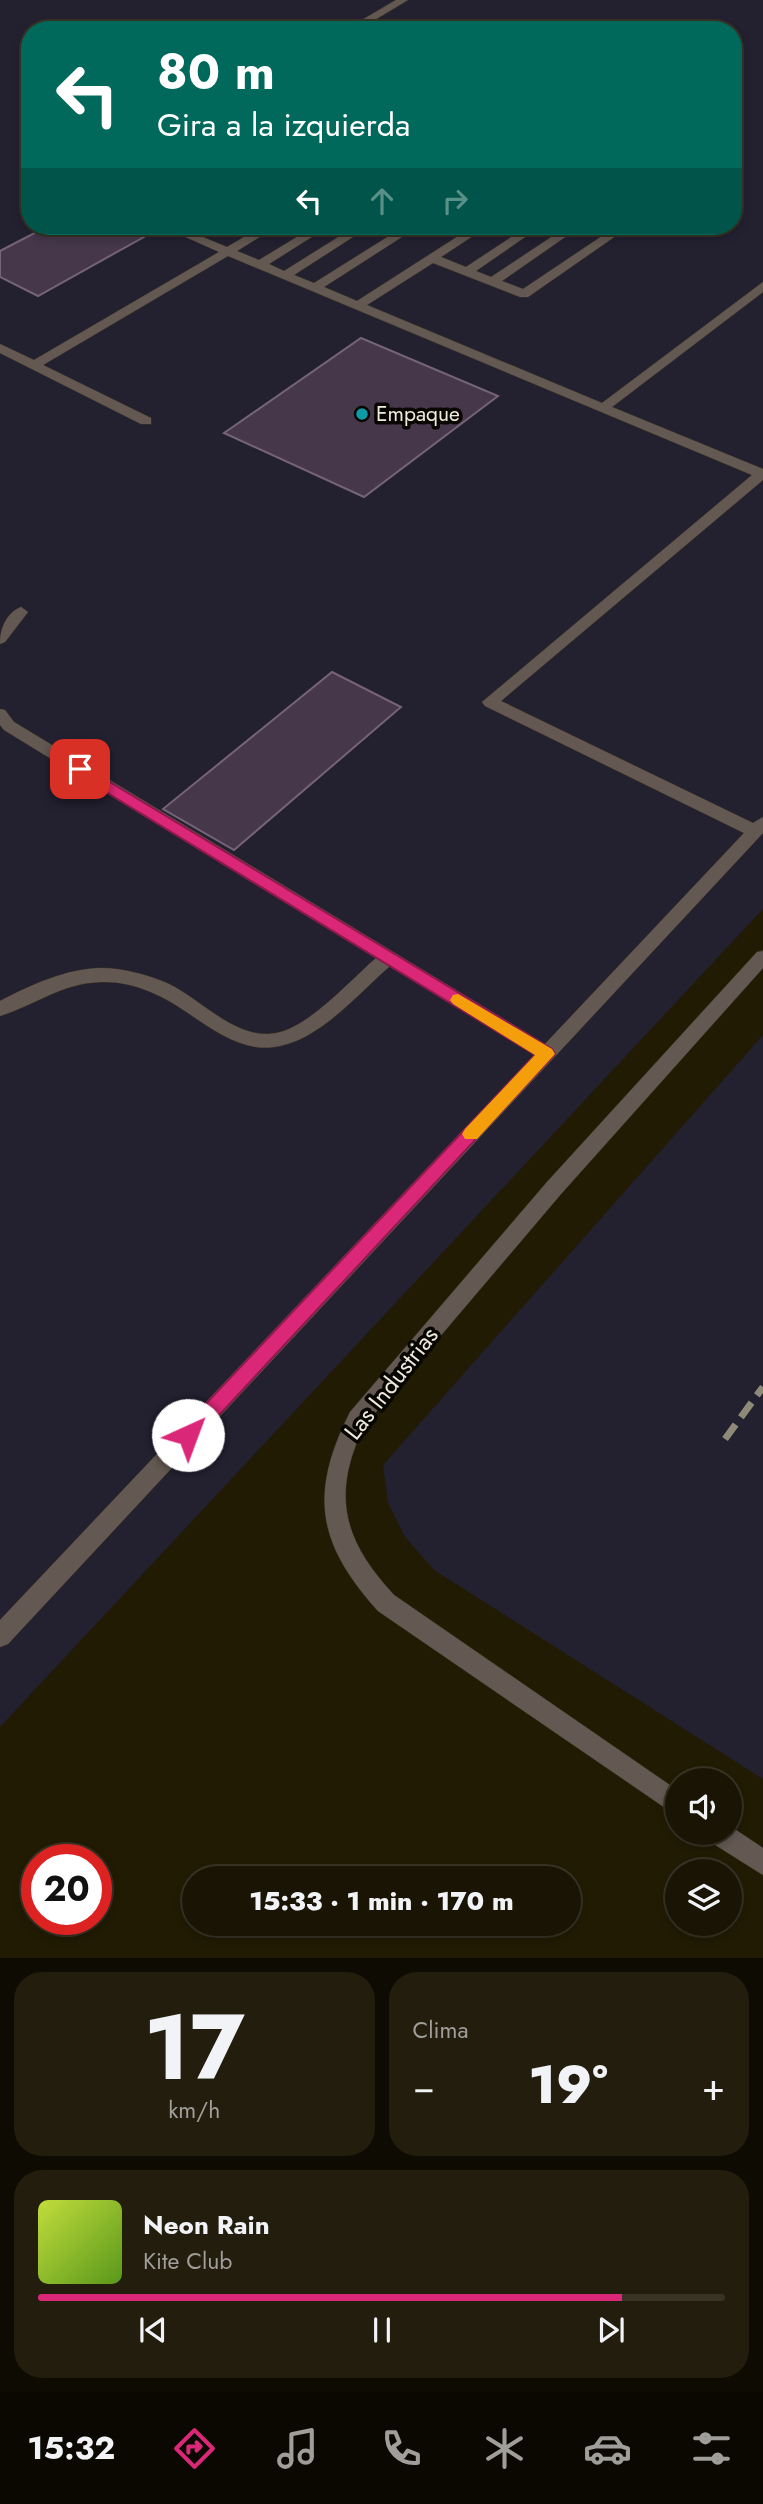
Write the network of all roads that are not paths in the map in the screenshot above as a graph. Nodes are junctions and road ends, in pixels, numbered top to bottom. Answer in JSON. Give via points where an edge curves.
{"nodes":[{"id":1,"x":403,"y":0,"type":"edge"},
{"id":2,"x":366,"y":21,"type":"edge"},
{"id":3,"x":189,"y":235,"type":"edge"},
{"id":4,"x":256,"y":235,"type":"edge"},
{"id":5,"x":308,"y":235,"type":"edge"},
{"id":6,"x":349,"y":235,"type":"edge"},
{"id":7,"x":399,"y":235,"type":"edge"},
{"id":8,"x":468,"y":235,"type":"edge"},
{"id":9,"x":522,"y":235,"type":"edge"},
{"id":10,"x":562,"y":235,"type":"edge"},
{"id":11,"x":612,"y":235,"type":"edge"},
{"id":12,"x":228,"y":251,"type":"junction"},
{"id":13,"x":432,"y":258,"type":"junction"},
{"id":14,"x":260,"y":265,"type":"junction"},
{"id":15,"x":467,"y":272,"type":"junction"},
{"id":16,"x":285,"y":275,"type":"junction"},
{"id":17,"x":492,"y":282,"type":"junction"},
{"id":18,"x":763,"y":286,"type":"edge"},
{"id":19,"x":315,"y":288,"type":"junction"},
{"id":20,"x":359,"y":305,"type":"junction"},
{"id":21,"x":0,"y":348,"type":"edge"},
{"id":22,"x":34,"y":365,"type":"junction"},
{"id":23,"x":603,"y":408,"type":"junction"},
{"id":24,"x":146,"y":421,"type":"dead end"},
{"id":25,"x":762,"y":474,"type":"edge"},
{"id":26,"x":21,"y":612,"type":"dead end"},
{"id":27,"x":0,"y":639,"type":"edge"},
{"id":28,"x":0,"y":714,"type":"edge"},
{"id":29,"x":759,"y":827,"type":"edge"},
{"id":30,"x":389,"y":957,"type":"junction"},
{"id":31,"x":763,"y":957,"type":"edge"},
{"id":32,"x":0,"y":1009,"type":"edge"},
{"id":33,"x":547,"y":1054,"type":"junction"},
{"id":34,"x":0,"y":1636,"type":"edge"},
{"id":35,"x":665,"y":1796,"type":"edge"},
{"id":36,"x":737,"y":1845,"type":"edge"},
{"id":37,"x":763,"y":1863,"type":"edge"}],
"edges":[{"from":1,"to":2,"type":"street"},
{"from":3,"to":12,"type":"street"},
{"from":4,"to":12,"type":"street"},
{"from":5,"to":14,"type":"street"},
{"from":6,"to":16,"type":"street"},
{"from":7,"to":19,"type":"street"},
{"from":8,"to":13,"type":"street"},
{"from":9,"to":15,"type":"street"},
{"from":10,"to":17,"type":"street"},
{"from":11,"to":17,"type":"street","via":[[524,294]]},
{"from":12,"to":14,"type":"street"},
{"from":12,"to":22,"type":"street"},
{"from":13,"to":15,"type":"street"},
{"from":13,"to":20,"type":"street"},
{"from":14,"to":16,"type":"street"},
{"from":15,"to":17,"type":"street"},
{"from":16,"to":19,"type":"street"},
{"from":18,"to":23,"type":"street"},
{"from":19,"to":20,"type":"street"},
{"from":20,"to":23,"type":"street"},
{"from":21,"to":22,"type":"street"},
{"from":22,"to":24,"type":"street"},
{"from":23,"to":25,"type":"street"},
{"from":25,"to":29,"type":"street","via":[[490,702]]},
{"from":26,"to":27,"type":"street"},
{"from":28,"to":30,"type":"street","via":[[9,726]]},
{"from":29,"to":33,"type":"street"},
{"from":30,"to":32,"type":"street","via":[[289,1037],[264,1042],[240,1037],[164,990],[102,975],[69,978]]},
{"from":30,"to":33,"type":"street"},
{"from":31,"to":35,"type":"street","name":"Las Industrias","via":[[554,1188],[357,1419],[334,1471],[333,1500],[348,1556],[386,1603]]},
{"from":33,"to":34,"type":"street"},
{"from":36,"to":37,"type":"street"}]}
